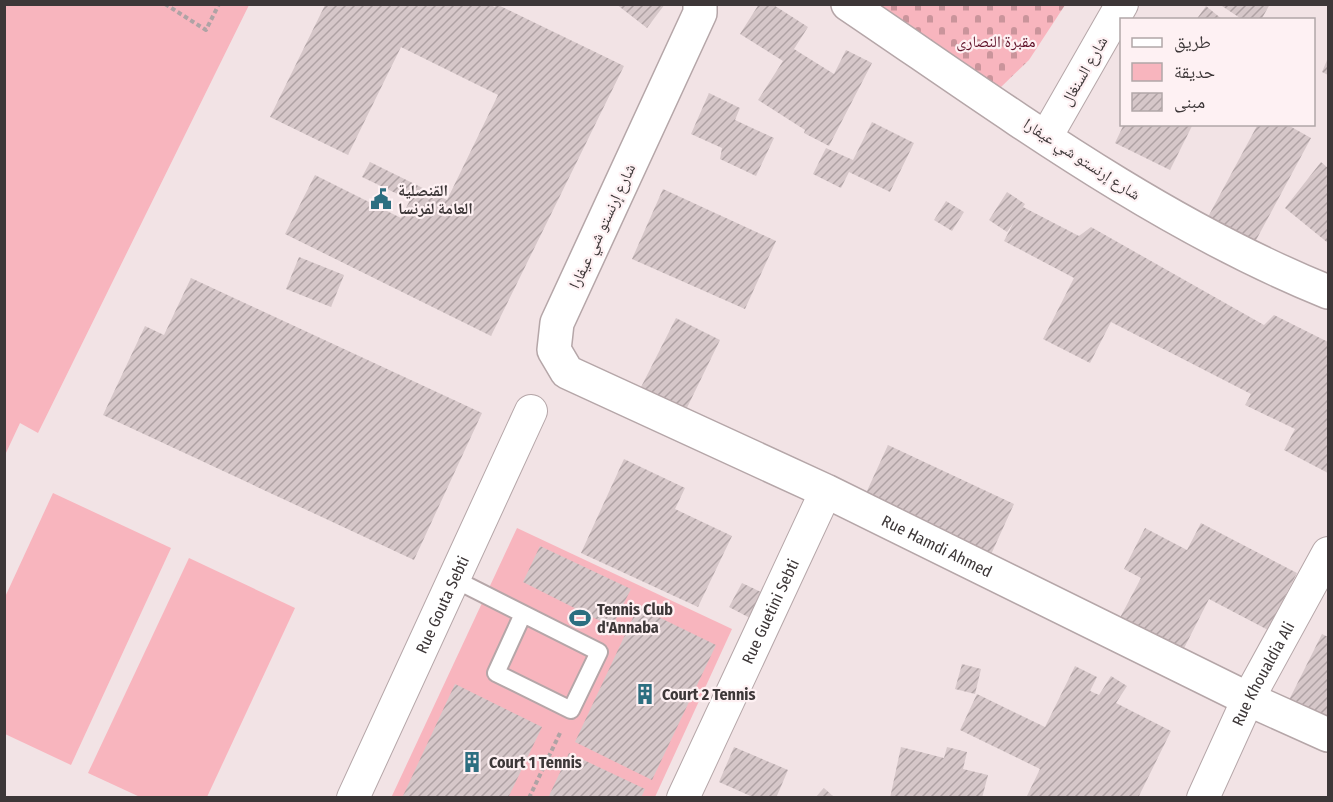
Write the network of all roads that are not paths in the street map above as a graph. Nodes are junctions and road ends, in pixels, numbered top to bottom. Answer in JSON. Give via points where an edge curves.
{"nodes":[{"id":1,"x":700,"y":4,"type":"edge"},
{"id":2,"x":848,"y":4,"type":"edge"},
{"id":3,"x":1122,"y":4,"type":"edge"},
{"id":4,"x":1046,"y":137,"type":"junction"},
{"id":5,"x":1329,"y":292,"type":"edge"},
{"id":6,"x":554,"y":350,"type":"joint"},
{"id":7,"x":531,"y":411,"type":"dead end"},
{"id":8,"x":826,"y":490,"type":"junction"},
{"id":9,"x":1329,"y":553,"type":"edge"},
{"id":10,"x":454,"y":579,"type":"junction"},
{"id":11,"x":522,"y":614,"type":"junction"},
{"id":12,"x":1248,"y":699,"type":"junction"},
{"id":13,"x":1329,"y":735,"type":"edge"},
{"id":14,"x":353,"y":798,"type":"edge"},
{"id":15,"x":683,"y":798,"type":"edge"},
{"id":16,"x":1203,"y":798,"type":"edge"}],
"edges":[{"from":1,"to":6,"type":"main road","name":"شارع إرنستو شي عيفارا","via":[[700,12],[557,323]]},
{"from":2,"to":4,"type":"main road","name":"شارع إرنستو شي عيفارا"},
{"from":3,"to":4,"type":"street","name":"شارع السنغال"},
{"from":4,"to":5,"type":"main road","name":"شارع إرنستو شي عيفارا","via":[[1172,217]]},
{"from":6,"to":8,"type":"main road","name":"Rue Hamdi Ahmed","via":[[563,367],[578,379]]},
{"from":7,"to":10,"type":"street","name":"Rue Gouta Sebti"},
{"from":8,"to":12,"type":"main road","name":"Rue Hamdi Ahmed"},
{"from":8,"to":15,"type":"street","name":"Rue Guetini Sebti"},
{"from":9,"to":12,"type":"street","name":"Rue Khoualdia Ali"},
{"from":10,"to":11,"type":"lane"},
{"from":10,"to":14,"type":"street","name":"Rue Gouta Sebti"},
{"from":11,"to":11,"type":"lane","via":[[598,652],[571,710],[496,673]]},
{"from":12,"to":13,"type":"main road","name":"Rue Hamdi Ahmed"},
{"from":12,"to":16,"type":"street","name":"Rue Khoualdia Ali"}]}
